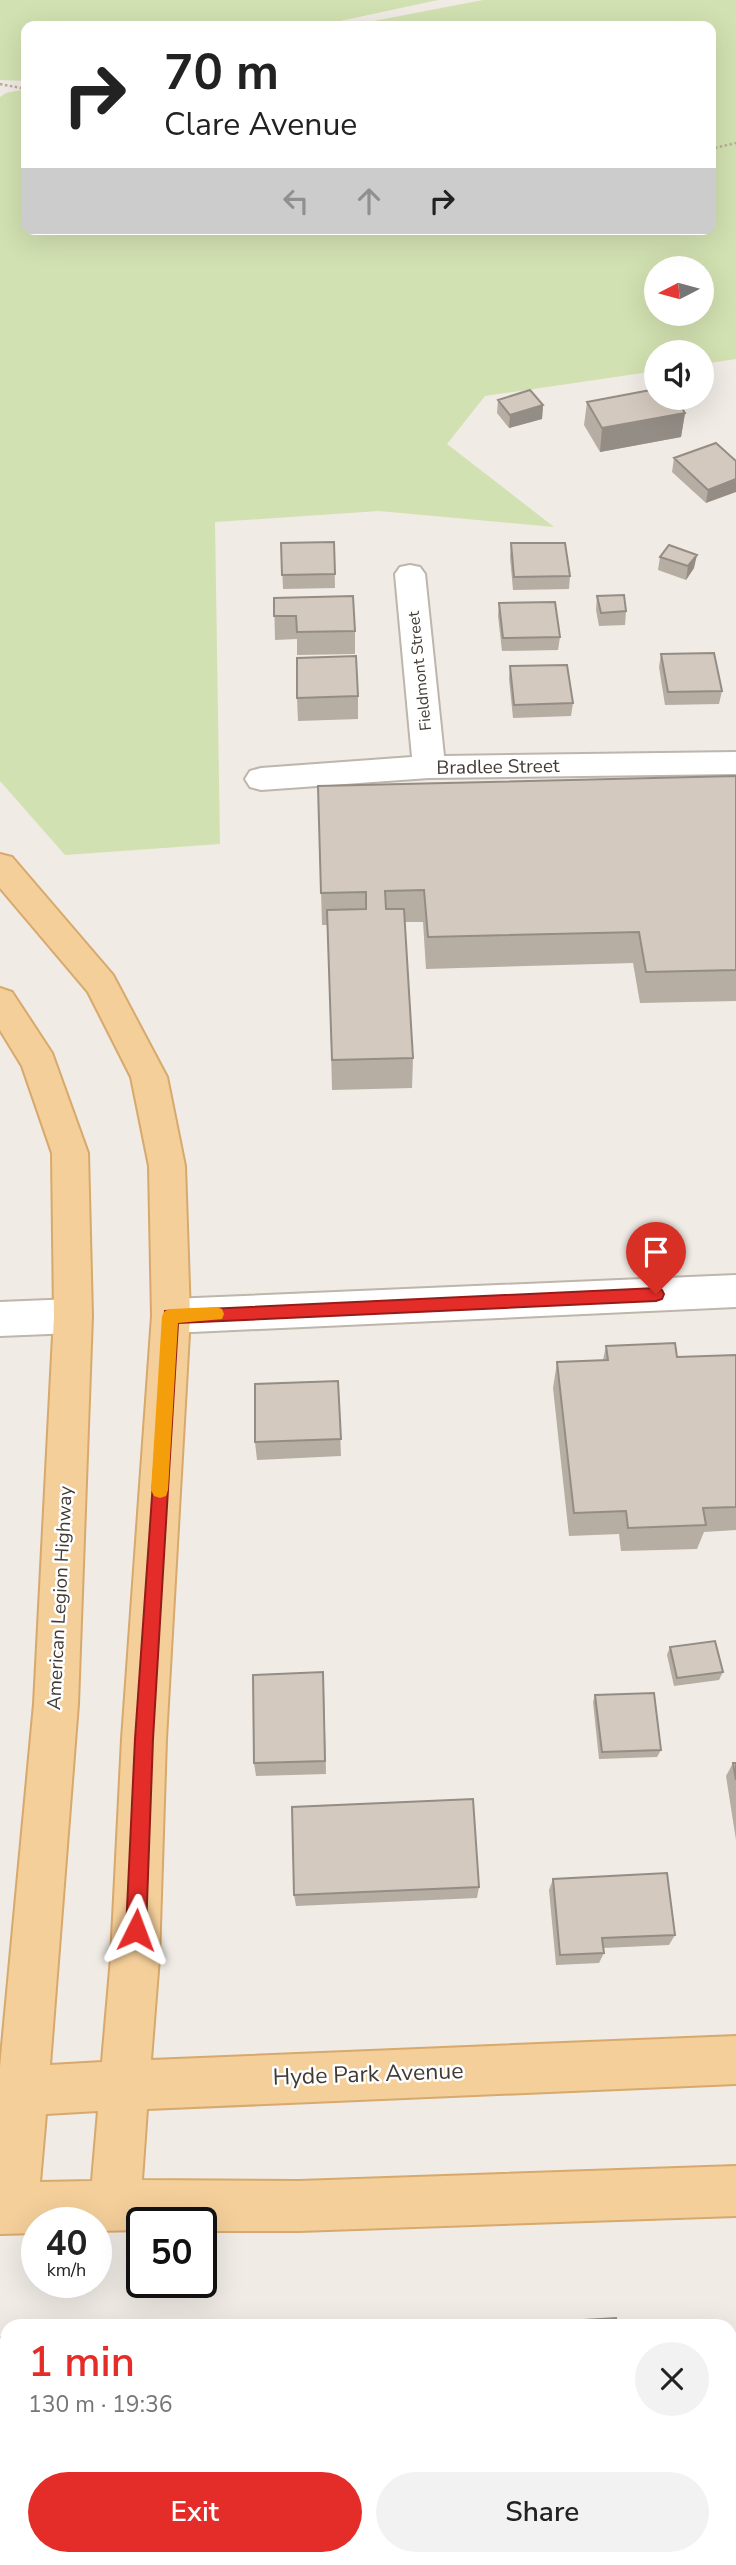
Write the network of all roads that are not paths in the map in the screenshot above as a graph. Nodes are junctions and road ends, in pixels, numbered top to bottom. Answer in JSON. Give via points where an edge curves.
{"nodes":[{"id":1,"x":411,"y":574,"type":"dead end"},
{"id":2,"x":736,"y":763,"type":"edge"},
{"id":3,"x":429,"y":767,"type":"junction"},
{"id":4,"x":261,"y":779,"type":"dead end"},
{"id":5,"x":0,"y":866,"type":"edge"},
{"id":6,"x":0,"y":1001,"type":"edge"},
{"id":7,"x":736,"y":1291,"type":"edge"},
{"id":8,"x":73,"y":1316,"type":"junction"},
{"id":9,"x":170,"y":1316,"type":"junction"},
{"id":10,"x":0,"y":1319,"type":"edge"},
{"id":11,"x":736,"y":2060,"type":"edge"},
{"id":12,"x":125,"y":2087,"type":"junction"},
{"id":13,"x":11,"y":2092,"type":"edge"},
{"id":14,"x":736,"y":2191,"type":"edge"},
{"id":15,"x":115,"y":2205,"type":"junction"},
{"id":16,"x":7,"y":2209,"type":"edge"}],
"edges":[{"from":1,"to":3,"type":"street","name":"Fieldmont Street"},
{"from":2,"to":3,"type":"street","name":"Bradlee Street"},
{"from":3,"to":4,"type":"street","name":"Bradlee Street"},
{"from":5,"to":9,"type":"main road","via":[[101,984],[149,1077],[167,1166]]},
{"from":6,"to":8,"type":"main road","name":"American Legion Highway","via":[[40,1063],[70,1153]]},
{"from":7,"to":9,"type":"street"},
{"from":8,"to":10,"type":"street"},
{"from":8,"to":13,"type":"main road","name":"American Legion Highway","via":[[56,1704]]},
{"from":9,"to":12,"type":"main road"},
{"from":11,"to":12,"type":"main road","name":"Hyde Park Avenue"},
{"from":12,"to":13,"type":"main road","name":"Hyde Park Avenue"},
{"from":12,"to":15,"type":"main road"},
{"from":13,"to":16,"type":"main road","name":"American Legion Highway"},
{"from":14,"to":15,"type":"main road","via":[[299,2206]]},
{"from":15,"to":16,"type":"main road"}]}
